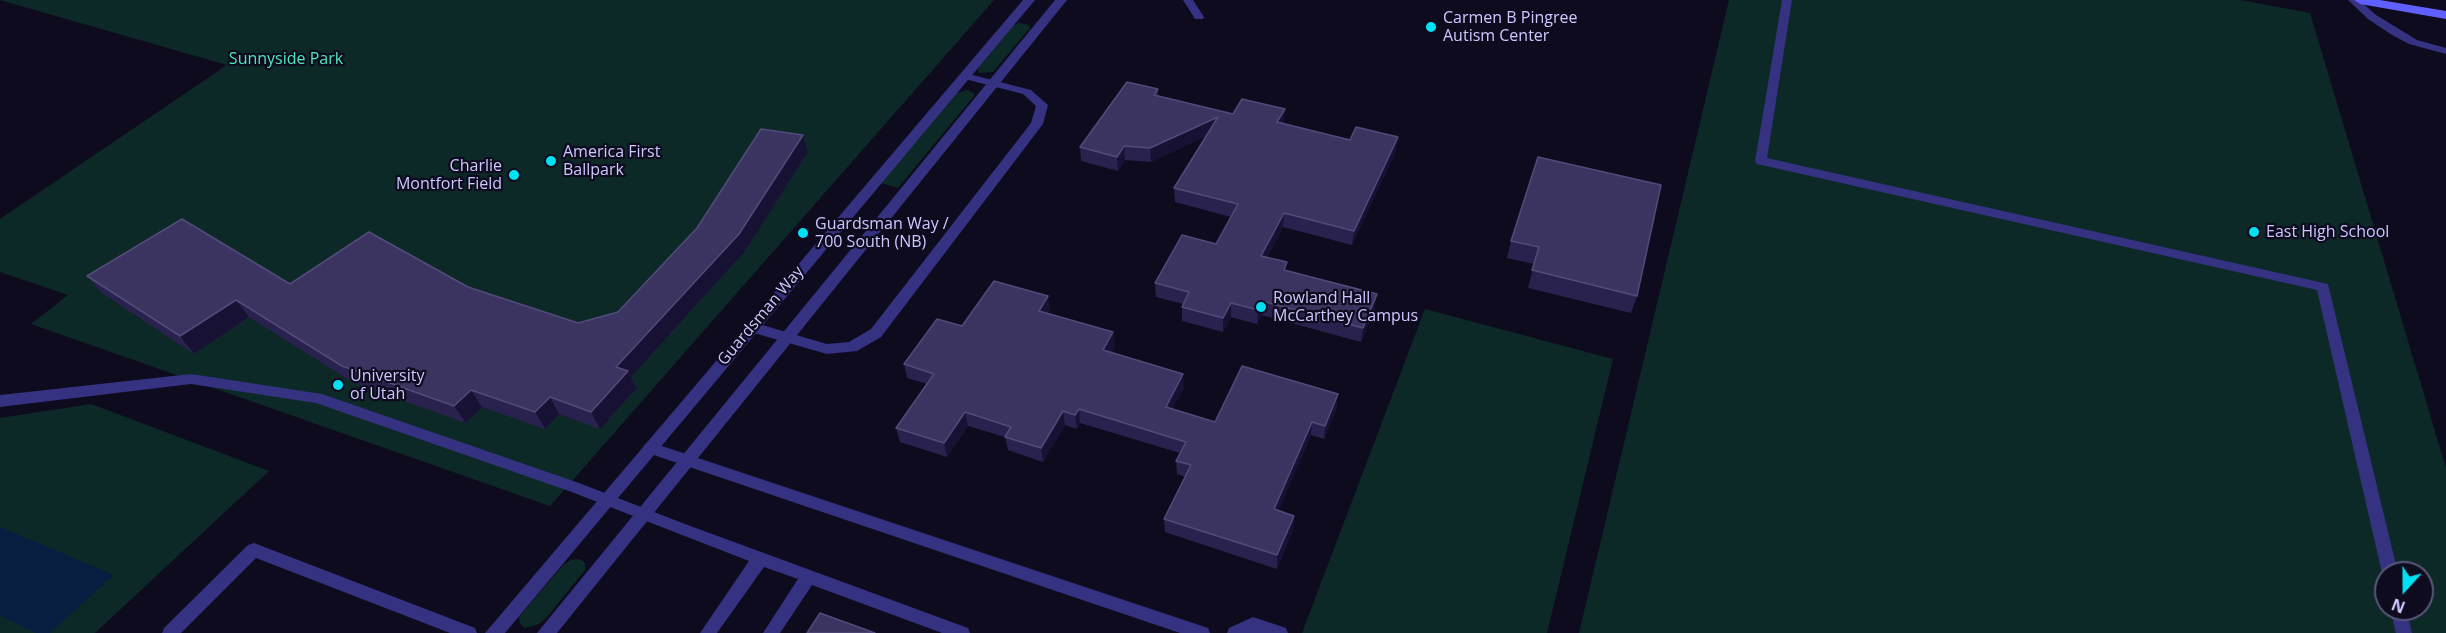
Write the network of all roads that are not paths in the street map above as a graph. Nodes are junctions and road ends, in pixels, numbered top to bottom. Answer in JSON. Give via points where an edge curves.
{"nodes":[{"id":1,"x":1029,"y":0,"type":"edge"},
{"id":2,"x":1061,"y":0,"type":"edge"},
{"id":3,"x":1188,"y":0,"type":"edge"},
{"id":4,"x":1787,"y":0,"type":"edge"},
{"id":5,"x":2353,"y":0,"type":"edge"},
{"id":6,"x":2360,"y":0,"type":"edge"},
{"id":7,"x":2446,"y":15,"type":"edge"},
{"id":8,"x":1199,"y":17,"type":"dead end"},
{"id":9,"x":2446,"y":51,"type":"edge"},
{"id":10,"x":965,"y":76,"type":"junction"},
{"id":11,"x":994,"y":82,"type":"junction"},
{"id":12,"x":752,"y":327,"type":"junction"},
{"id":13,"x":786,"y":337,"type":"junction"},
{"id":14,"x":0,"y":401,"type":"edge"},
{"id":15,"x":650,"y":448,"type":"junction"},
{"id":16,"x":685,"y":461,"type":"junction"},
{"id":17,"x":607,"y":500,"type":"junction"},
{"id":18,"x":643,"y":514,"type":"junction"},
{"id":19,"x":760,"y":559,"type":"junction"},
{"id":20,"x":2387,"y":561,"type":"edge"},
{"id":21,"x":808,"y":577,"type":"junction"},
{"id":22,"x":170,"y":633,"type":"edge"},
{"id":23,"x":469,"y":633,"type":"edge"},
{"id":24,"x":494,"y":633,"type":"edge"},
{"id":25,"x":546,"y":633,"type":"edge"},
{"id":26,"x":708,"y":633,"type":"edge"},
{"id":27,"x":771,"y":633,"type":"edge"},
{"id":28,"x":962,"y":633,"type":"edge"},
{"id":29,"x":1202,"y":633,"type":"edge"},
{"id":30,"x":1235,"y":633,"type":"edge"},
{"id":31,"x":1280,"y":633,"type":"edge"}],
"edges":[{"from":1,"to":10,"type":"street","name":"Guardsman Way"},
{"from":2,"to":11,"type":"street","name":"Guardsman Way"},
{"from":3,"to":8,"type":"lane"},
{"from":4,"to":20,"type":"lane","via":[[1761,161],[2323,287]]},
{"from":5,"to":9,"type":"lane","via":[[2396,33]]},
{"from":6,"to":7,"type":"main road"},
{"from":10,"to":11,"type":"lane"},
{"from":10,"to":12,"type":"street","name":"Guardsman Way"},
{"from":11,"to":13,"type":"street","name":"Guardsman Way"},
{"from":11,"to":13,"type":"lane","via":[[1027,92],[1042,105],[1037,124],[876,333],[852,347],[826,349]]},
{"from":12,"to":13,"type":"lane"},
{"from":12,"to":15,"type":"street","name":"Guardsman Way"},
{"from":13,"to":16,"type":"street","name":"Guardsman Way"},
{"from":14,"to":17,"type":"lane","via":[[191,379],[317,398]]},
{"from":15,"to":16,"type":"lane"},
{"from":15,"to":17,"type":"street","name":"Guardsman Way"},
{"from":16,"to":18,"type":"street","name":"Guardsman Way"},
{"from":16,"to":29,"type":"lane"},
{"from":17,"to":18,"type":"lane"},
{"from":17,"to":24,"type":"street","name":"Guardsman Way"},
{"from":18,"to":19,"type":"lane"},
{"from":18,"to":25,"type":"street","name":"Guardsman Way"},
{"from":19,"to":21,"type":"lane"},
{"from":19,"to":26,"type":"lane"},
{"from":21,"to":27,"type":"lane"},
{"from":21,"to":28,"type":"lane"},
{"from":22,"to":23,"type":"lane","via":[[254,550]]},
{"from":30,"to":31,"type":"lane","via":[[1253,624]]}]}
